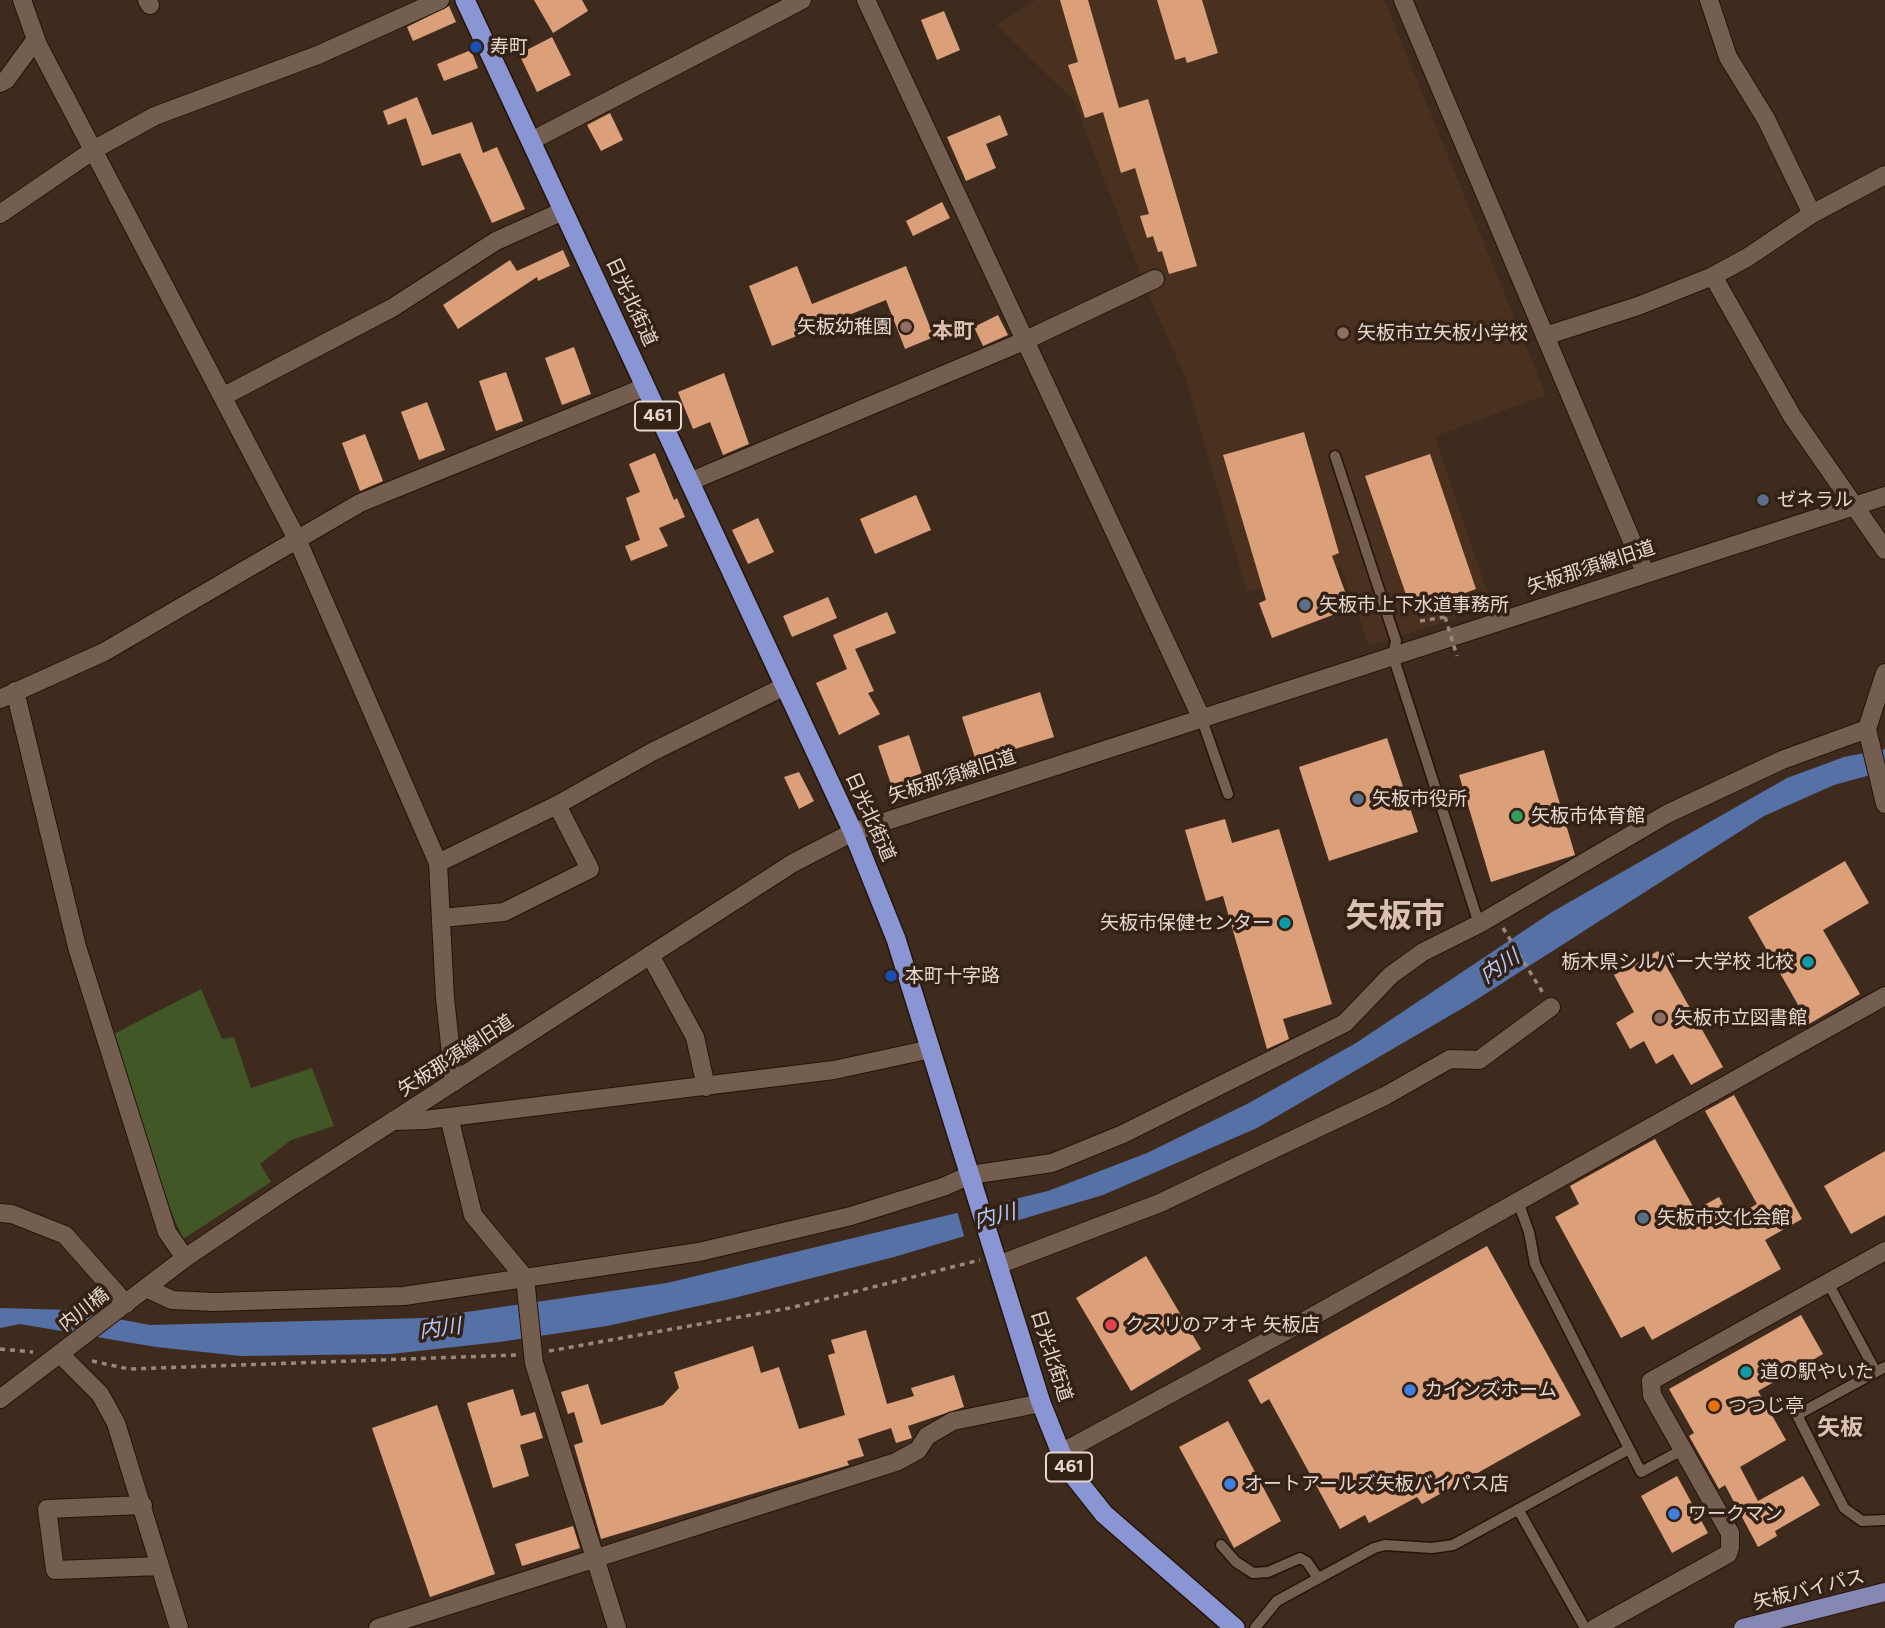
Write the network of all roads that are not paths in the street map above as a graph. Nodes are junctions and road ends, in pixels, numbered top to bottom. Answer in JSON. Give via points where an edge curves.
{"nodes":[{"id":1,"x":22,"y":0,"type":"edge"},
{"id":2,"x":440,"y":0,"type":"edge"},
{"id":3,"x":465,"y":0,"type":"edge"},
{"id":4,"x":802,"y":0,"type":"edge"},
{"id":5,"x":866,"y":0,"type":"edge"},
{"id":6,"x":1403,"y":0,"type":"edge"},
{"id":7,"x":1709,"y":0,"type":"edge"},
{"id":8,"x":36,"y":39,"type":"junction"},
{"id":9,"x":0,"y":83,"type":"edge"},
{"id":10,"x":531,"y":141,"type":"junction"},
{"id":11,"x":95,"y":149,"type":"junction"},
{"id":12,"x":1885,"y":175,"type":"edge"},
{"id":13,"x":563,"y":211,"type":"junction"},
{"id":14,"x":0,"y":214,"type":"edge"},
{"id":15,"x":1812,"y":214,"type":"junction"},
{"id":16,"x":1713,"y":276,"type":"junction"},
{"id":17,"x":1155,"y":279,"type":"dead end"},
{"id":18,"x":1545,"y":336,"type":"junction"},
{"id":19,"x":1024,"y":341,"type":"junction"},
{"id":20,"x":645,"y":387,"type":"junction"},
{"id":21,"x":224,"y":396,"type":"junction"},
{"id":22,"x":1335,"y":456,"type":"dead end"},
{"id":23,"x":690,"y":482,"type":"junction"},
{"id":24,"x":1885,"y":496,"type":"edge"},
{"id":25,"x":1857,"y":505,"type":"junction"},
{"id":26,"x":297,"y":539,"type":"junction"},
{"id":27,"x":1885,"y":550,"type":"edge"},
{"id":28,"x":1645,"y":572,"type":"junction"},
{"id":29,"x":1393,"y":656,"type":"junction"},
{"id":30,"x":1885,"y":673,"type":"edge"},
{"id":31,"x":785,"y":686,"type":"junction"},
{"id":32,"x":8,"y":695,"type":"edge"},
{"id":33,"x":1201,"y":716,"type":"junction"},
{"id":34,"x":1867,"y":734,"type":"junction"},
{"id":35,"x":1228,"y":794,"type":"dead end"},
{"id":36,"x":1884,"y":802,"type":"edge"},
{"id":37,"x":557,"y":805,"type":"junction"},
{"id":38,"x":853,"y":832,"type":"junction"},
{"id":39,"x":438,"y":863,"type":"junction"},
{"id":40,"x":442,"y":918,"type":"junction"},
{"id":41,"x":1487,"y":919,"type":"junction"},
{"id":42,"x":650,"y":955,"type":"junction"},
{"id":43,"x":1885,"y":996,"type":"edge"},
{"id":44,"x":1551,"y":1007,"type":"road end"},
{"id":45,"x":931,"y":1049,"type":"junction"},
{"id":46,"x":454,"y":1082,"type":"junction"},
{"id":47,"x":706,"y":1087,"type":"junction"},
{"id":48,"x":449,"y":1117,"type":"junction"},
{"id":49,"x":393,"y":1121,"type":"junction"},
{"id":50,"x":971,"y":1180,"type":"junction"},
{"id":51,"x":1518,"y":1202,"type":"junction"},
{"id":52,"x":0,"y":1213,"type":"edge"},
{"id":53,"x":1885,"y":1251,"type":"edge"},
{"id":54,"x":995,"y":1256,"type":"junction"},
{"id":55,"x":184,"y":1258,"type":"junction"},
{"id":56,"x":525,"y":1278,"type":"junction"},
{"id":57,"x":1828,"y":1283,"type":"junction"},
{"id":58,"x":146,"y":1288,"type":"junction"},
{"id":59,"x":128,"y":1302,"type":"junction"},
{"id":60,"x":62,"y":1353,"type":"junction"},
{"id":61,"x":1881,"y":1369,"type":"edge"},
{"id":62,"x":0,"y":1399,"type":"edge"},
{"id":63,"x":1041,"y":1403,"type":"junction"},
{"id":64,"x":1629,"y":1449,"type":"junction"},
{"id":65,"x":1682,"y":1450,"type":"junction"},
{"id":66,"x":1061,"y":1453,"type":"junction"},
{"id":67,"x":143,"y":1505,"type":"junction"},
{"id":68,"x":1518,"y":1510,"type":"junction"},
{"id":69,"x":1885,"y":1520,"type":"edge"},
{"id":70,"x":1221,"y":1545,"type":"dead end"},
{"id":71,"x":593,"y":1558,"type":"junction"},
{"id":72,"x":160,"y":1566,"type":"junction"},
{"id":73,"x":1318,"y":1578,"type":"junction"},
{"id":74,"x":1885,"y":1592,"type":"edge"},
{"id":75,"x":179,"y":1628,"type":"edge"},
{"id":76,"x":378,"y":1628,"type":"edge"},
{"id":77,"x":617,"y":1628,"type":"edge"},
{"id":78,"x":1235,"y":1628,"type":"edge"},
{"id":79,"x":1255,"y":1628,"type":"edge"},
{"id":80,"x":1585,"y":1628,"type":"edge"},
{"id":81,"x":1595,"y":1628,"type":"edge"},
{"id":82,"x":1743,"y":1628,"type":"edge"}],
"edges":[{"from":1,"to":8,"type":"street"},
{"from":2,"to":11,"type":"street","via":[[318,55],[155,116]]},
{"from":3,"to":10,"type":"highway","name":"日光北街道","number":"461"},
{"from":4,"to":10,"type":"street"},
{"from":5,"to":19,"type":"street"},
{"from":6,"to":18,"type":"street"},
{"from":7,"to":15,"type":"street","via":[[1728,57],[1766,119]]},
{"from":8,"to":9,"type":"street"},
{"from":8,"to":11,"type":"street"},
{"from":10,"to":13,"type":"highway","name":"日光北街道","number":"461"},
{"from":11,"to":14,"type":"street"},
{"from":11,"to":21,"type":"street"},
{"from":12,"to":15,"type":"street"},
{"from":13,"to":20,"type":"highway","name":"日光北街道","number":"461"},
{"from":13,"to":21,"type":"street","via":[[496,241],[392,308]]},
{"from":15,"to":16,"type":"street"},
{"from":16,"to":18,"type":"street"},
{"from":16,"to":25,"type":"street","via":[[1793,416]]},
{"from":17,"to":19,"type":"street"},
{"from":18,"to":28,"type":"street"},
{"from":19,"to":23,"type":"street"},
{"from":19,"to":33,"type":"street"},
{"from":20,"to":23,"type":"highway","name":"日光北街道","number":"461"},
{"from":20,"to":26,"type":"street","via":[[360,503]]},
{"from":21,"to":26,"type":"street"},
{"from":22,"to":29,"type":"lane","via":[[1396,641]]},
{"from":23,"to":31,"type":"highway","name":"日光北街道","number":"461"},
{"from":24,"to":25,"type":"street","name":"矢板那須線旧道"},
{"from":25,"to":27,"type":"street"},
{"from":25,"to":28,"type":"street","name":"矢板那須線旧道"},
{"from":26,"to":32,"type":"street","via":[[104,652]]},
{"from":26,"to":39,"type":"street"},
{"from":28,"to":29,"type":"street","name":"矢板那須線旧道"},
{"from":29,"to":33,"type":"street","name":"矢板那須線旧道"},
{"from":29,"to":41,"type":"lane"},
{"from":30,"to":34,"type":"street"},
{"from":31,"to":37,"type":"street"},
{"from":31,"to":38,"type":"highway","name":"日光北街道","number":"461"},
{"from":32,"to":55,"type":"street","via":[[77,947],[167,1232]]},
{"from":33,"to":35,"type":"lane"},
{"from":33,"to":38,"type":"street","name":"矢板那須線旧道"},
{"from":34,"to":36,"type":"street"},
{"from":34,"to":41,"type":"street","via":[[1782,760],[1667,814]]},
{"from":37,"to":39,"type":"street"},
{"from":37,"to":40,"type":"street","via":[[590,869],[504,912]]},
{"from":38,"to":42,"type":"street","name":"矢板那須線旧道","via":[[793,863]]},
{"from":38,"to":45,"type":"highway","name":"日光北街道","number":"461","via":[[896,939]]},
{"from":39,"to":40,"type":"street"},
{"from":40,"to":46,"type":"street"},
{"from":41,"to":50,"type":"street","via":[[1423,952],[1391,975],[1345,1023],[1123,1134],[1052,1163]]},
{"from":42,"to":46,"type":"street","name":"矢板那須線旧道"},
{"from":42,"to":47,"type":"street","via":[[695,1037]]},
{"from":43,"to":51,"type":"street"},
{"from":44,"to":54,"type":"street","via":[[1479,1060],[1450,1059],[1385,1096],[1160,1203]]},
{"from":45,"to":47,"type":"street","via":[[834,1070]]},
{"from":45,"to":50,"type":"highway","name":"日光北街道","number":"461"},
{"from":46,"to":49,"type":"street","name":"矢板那須線旧道"},
{"from":47,"to":48,"type":"street"},
{"from":48,"to":49,"type":"street"},
{"from":48,"to":56,"type":"street","via":[[474,1215]]},
{"from":49,"to":55,"type":"street","name":"矢板那須線旧道"},
{"from":50,"to":54,"type":"highway","name":"日光北街道","number":"461"},
{"from":50,"to":56,"type":"street","via":[[826,1222],[676,1256]]},
{"from":51,"to":64,"type":"lane","via":[[1535,1264]]},
{"from":51,"to":66,"type":"street"},
{"from":52,"to":59,"type":"street","via":[[65,1235]]},
{"from":53,"to":57,"type":"street"},
{"from":54,"to":63,"type":"highway","name":"日光北街道","number":"461"},
{"from":55,"to":58,"type":"street","name":"矢板那須線旧道"},
{"from":56,"to":58,"type":"street","via":[[404,1296],[214,1302],[172,1300]]},
{"from":56,"to":71,"type":"street","via":[[533,1354]]},
{"from":57,"to":61,"type":"lane"},
{"from":57,"to":65,"type":"street","via":[[1651,1381],[1652,1395]]},
{"from":58,"to":59,"type":"street","name":"矢板那須線旧道"},
{"from":59,"to":60,"type":"street","name":"内川橋"},
{"from":60,"to":62,"type":"street"},
{"from":60,"to":67,"type":"street","via":[[100,1394],[116,1423]]},
{"from":61,"to":69,"type":"lane","via":[[1797,1415],[1844,1507],[1861,1521]]},
{"from":63,"to":66,"type":"highway","name":"日光北街道","number":"461"},
{"from":63,"to":71,"type":"street","via":[[953,1421],[896,1462]]},
{"from":64,"to":65,"type":"lane","via":[[1641,1472]]},
{"from":64,"to":68,"type":"lane"},
{"from":65,"to":81,"type":"street","via":[[1730,1533],[1728,1554]]},
{"from":66,"to":78,"type":"highway","name":"日光北街道","number":"461","via":[[1104,1514]]},
{"from":67,"to":72,"type":"street"},
{"from":67,"to":72,"type":"street","via":[[47,1509],[55,1570]]},
{"from":68,"to":73,"type":"lane","via":[[1453,1545],[1385,1545]]},
{"from":68,"to":80,"type":"lane"},
{"from":70,"to":73,"type":"lane","via":[[1254,1573],[1300,1558]]},
{"from":71,"to":76,"type":"street"},
{"from":71,"to":77,"type":"street"},
{"from":72,"to":75,"type":"street"},
{"from":73,"to":79,"type":"lane","via":[[1277,1601]]},
{"from":74,"to":82,"type":"main road","name":"矢板バイパス"}]}
